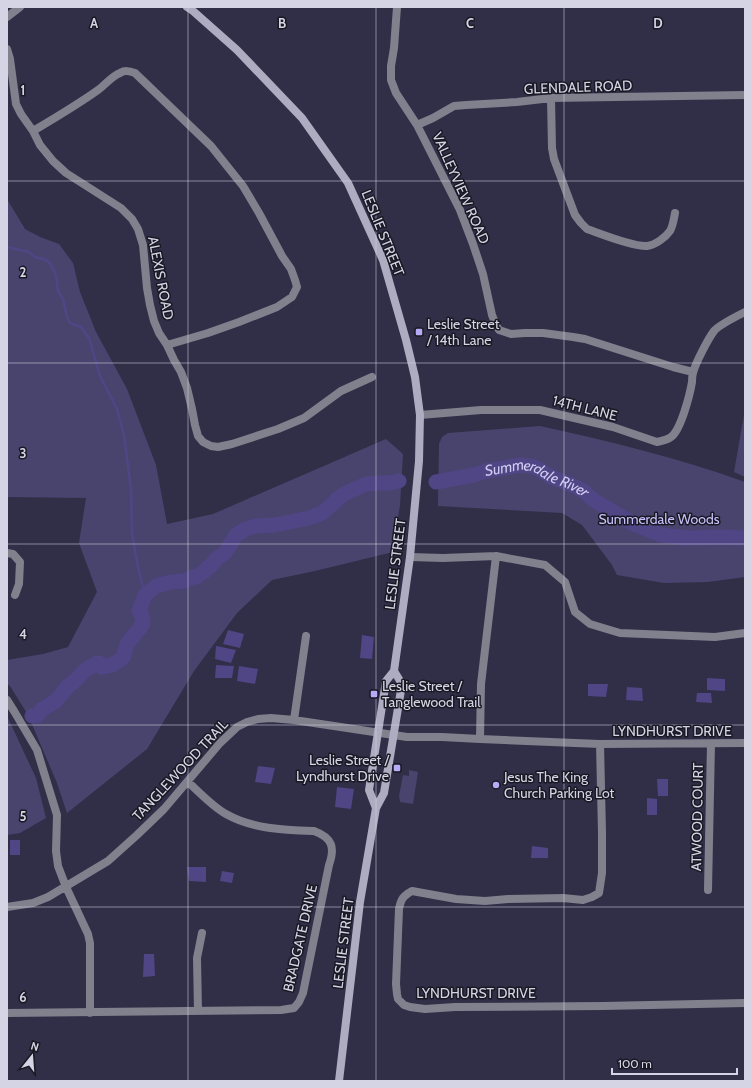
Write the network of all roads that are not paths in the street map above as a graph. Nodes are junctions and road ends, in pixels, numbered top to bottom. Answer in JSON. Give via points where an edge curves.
{"nodes":[{"id":1,"x":20,"y":7,"type":"edge"},
{"id":2,"x":187,"y":7,"type":"edge"},
{"id":3,"x":398,"y":7,"type":"edge"},
{"id":4,"x":7,"y":17,"type":"edge"},
{"id":5,"x":7,"y":49,"type":"edge"},
{"id":6,"x":745,"y":95,"type":"edge"},
{"id":7,"x":551,"y":98,"type":"junction"},
{"id":8,"x":417,"y":125,"type":"junction"},
{"id":9,"x":33,"y":131,"type":"junction"},
{"id":10,"x":675,"y":213,"type":"dead end"},
{"id":11,"x":745,"y":312,"type":"edge"},
{"id":12,"x":167,"y":345,"type":"junction"},
{"id":13,"x":693,"y":372,"type":"junction"},
{"id":14,"x":372,"y":378,"type":"dead end"},
{"id":15,"x":420,"y":414,"type":"junction"},
{"id":16,"x":7,"y":553,"type":"edge"},
{"id":17,"x":496,"y":556,"type":"junction"},
{"id":18,"x":410,"y":557,"type":"junction"},
{"id":19,"x":15,"y":595,"type":"dead end"},
{"id":20,"x":745,"y":633,"type":"edge"},
{"id":21,"x":306,"y":636,"type":"dead end"},
{"id":22,"x":394,"y":672,"type":"junction"},
{"id":23,"x":7,"y":700,"type":"edge"},
{"id":24,"x":294,"y":720,"type":"junction"},
{"id":25,"x":378,"y":732,"type":"junction"},
{"id":26,"x":393,"y":735,"type":"junction"},
{"id":27,"x":480,"y":739,"type":"junction"},
{"id":28,"x":745,"y":743,"type":"edge"},
{"id":29,"x":600,"y":744,"type":"junction"},
{"id":30,"x":711,"y":744,"type":"junction"},
{"id":31,"x":188,"y":782,"type":"junction"},
{"id":32,"x":376,"y":808,"type":"junction"},
{"id":33,"x":66,"y":887,"type":"junction"},
{"id":34,"x":708,"y":890,"type":"dead end"},
{"id":35,"x":7,"y":907,"type":"edge"},
{"id":36,"x":202,"y":933,"type":"dead end"},
{"id":37,"x":745,"y":1003,"type":"edge"},
{"id":38,"x":198,"y":1011,"type":"junction"},
{"id":39,"x":7,"y":1013,"type":"edge"},
{"id":40,"x":90,"y":1013,"type":"junction"},
{"id":41,"x":339,"y":1081,"type":"edge"}],
"edges":[{"from":1,"to":4,"type":"street"},
{"from":2,"to":15,"type":"main road","name":"LESLIE STREET","via":[[237,50],[302,118],[348,183],[383,260],[412,362]]},
{"from":3,"to":8,"type":"street","name":"VALLEYVIEW ROAD","via":[[390,66],[391,80],[396,93]]},
{"from":5,"to":9,"type":"street","name":"ALEXIS ROAD","via":[[16,104]]},
{"from":6,"to":7,"type":"street","name":"GLENDALE ROAD"},
{"from":7,"to":8,"type":"street","name":"GLENDALE ROAD","via":[[454,106]]},
{"from":7,"to":10,"type":"street","via":[[554,159],[575,215],[587,229],[647,246],[654,244],[671,230]]},
{"from":8,"to":13,"type":"street","name":"VALLEYVIEW ROAD","via":[[460,210],[483,274],[492,316],[499,330],[516,334],[572,336]]},
{"from":9,"to":12,"type":"street","name":"ALEXIS ROAD","via":[[53,161],[66,173],[121,208],[138,228],[143,245],[150,305],[159,333]]},
{"from":9,"to":12,"type":"street","via":[[70,109],[117,74],[128,71],[135,73],[211,146],[243,186],[291,269],[297,287],[295,292],[277,307],[208,333]]},
{"from":11,"to":13,"type":"street","name":"14TH LANE","via":[[714,330]]},
{"from":12,"to":14,"type":"street","name":"ALEXIS ROAD","via":[[187,388],[198,436],[202,442],[210,446],[232,444],[283,427],[304,418],[341,391]]},
{"from":13,"to":15,"type":"street","name":"14TH LANE","via":[[685,408],[676,431],[672,436],[657,442],[540,410]]},
{"from":15,"to":18,"type":"main road","name":"LESLIE STREET","via":[[419,461]]},
{"from":16,"to":19,"type":"street","via":[[13,554],[20,562],[19,584]]},
{"from":17,"to":18,"type":"street"},
{"from":17,"to":20,"type":"street","via":[[545,565],[565,582],[575,612],[590,624],[620,633],[715,637]]},
{"from":17,"to":27,"type":"street","via":[[481,684]]},
{"from":18,"to":22,"type":"main road","name":"LESLIE STREET"},
{"from":21,"to":24,"type":"street"},
{"from":22,"to":25,"type":"main road","name":"LESLIE STREET","via":[[386,681]]},
{"from":22,"to":26,"type":"main road","name":"LESLIE STREET","via":[[402,684]]},
{"from":23,"to":33,"type":"street","via":[[37,750],[49,788],[57,814],[58,866]]},
{"from":24,"to":25,"type":"street","name":"TANGLEWOOD TRAIL"},
{"from":24,"to":31,"type":"street","name":"TANGLEWOOD TRAIL","via":[[258,719],[237,727],[220,742]]},
{"from":25,"to":26,"type":"street","name":"TANGLEWOOD TRAIL"},
{"from":25,"to":32,"type":"main road","name":"LESLIE STREET","via":[[369,790]]},
{"from":26,"to":27,"type":"street","name":"LYNDHURST DRIVE"},
{"from":26,"to":32,"type":"main road","name":"LESLIE STREET","via":[[384,793]]},
{"from":27,"to":29,"type":"street","name":"LYNDHURST DRIVE"},
{"from":28,"to":30,"type":"street","name":"LYNDHURST DRIVE"},
{"from":29,"to":30,"type":"street","name":"LYNDHURST DRIVE"},
{"from":29,"to":37,"type":"street","name":"LYNDHURST DRIVE","via":[[602,873],[599,893],[584,900],[563,898],[486,901],[456,899],[412,891],[406,894],[399,910],[396,984],[398,999],[404,1005],[425,1009]]},
{"from":30,"to":34,"type":"street","name":"ATWOOD COURT"},
{"from":31,"to":33,"type":"street","name":"TANGLEWOOD TRAIL","via":[[164,809],[114,856]]},
{"from":31,"to":38,"type":"street","name":"BRADGATE DRIVE","via":[[218,809],[238,821],[270,828],[314,831],[328,838],[332,848],[304,993],[299,1002],[294,1008],[281,1010]]},
{"from":32,"to":41,"type":"main road","name":"LESLIE STREET","via":[[360,902]]},
{"from":33,"to":35,"type":"street","via":[[33,903]]},
{"from":33,"to":40,"type":"street","via":[[90,943]]},
{"from":36,"to":38,"type":"street","via":[[197,958]]},
{"from":38,"to":40,"type":"street","name":"BRADGATE DRIVE"},
{"from":39,"to":40,"type":"street","name":"BRADGATE DRIVE"}]}
